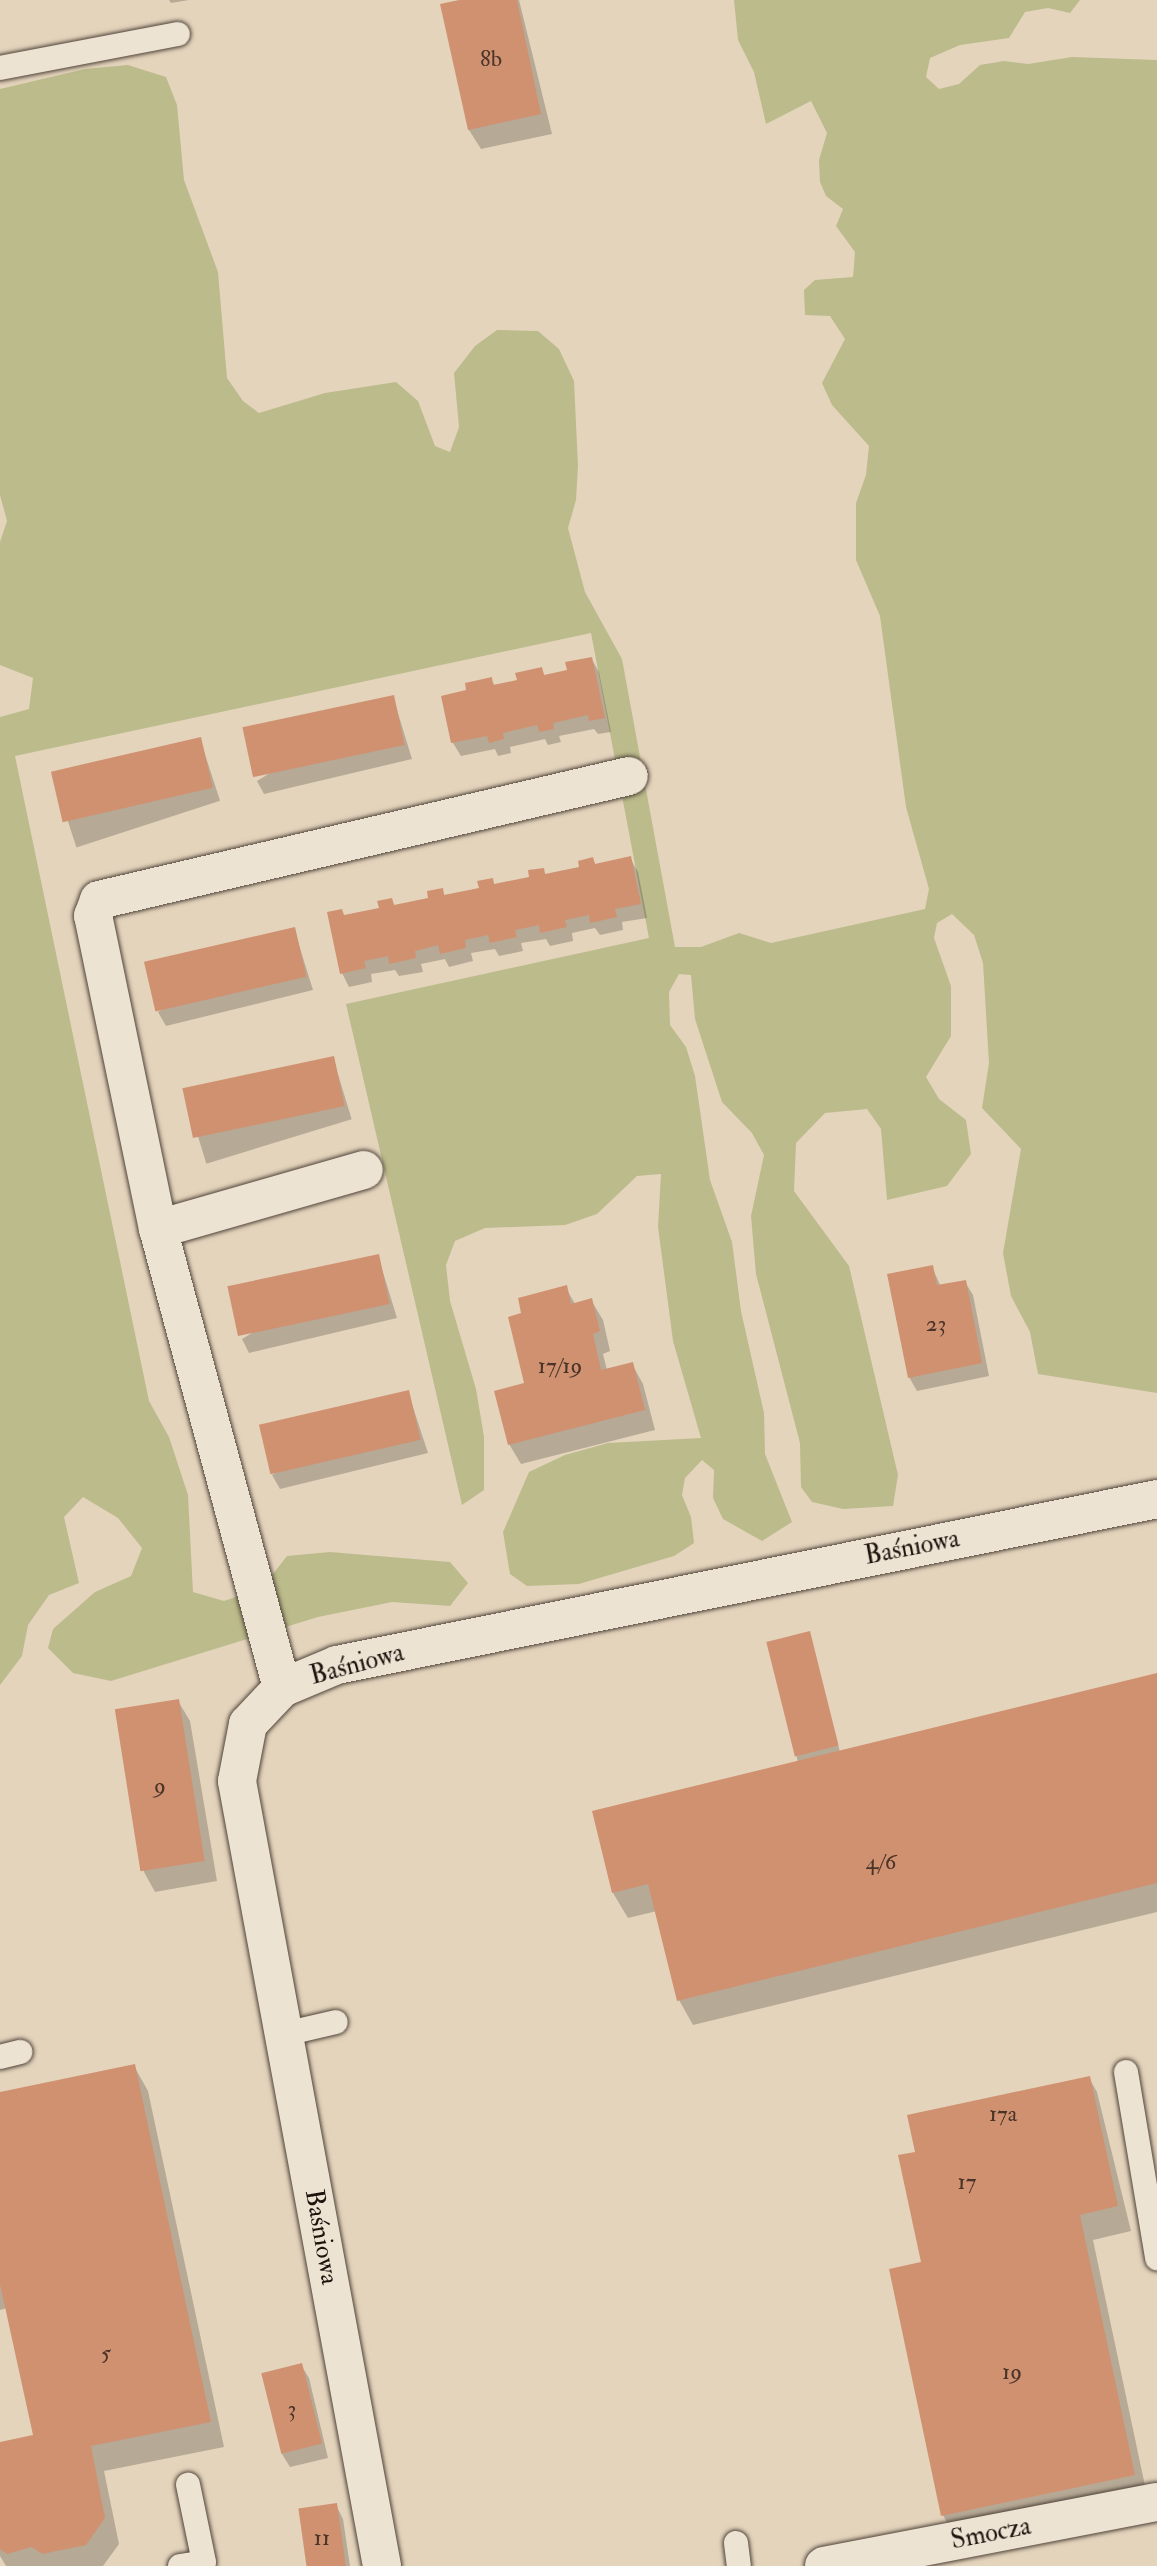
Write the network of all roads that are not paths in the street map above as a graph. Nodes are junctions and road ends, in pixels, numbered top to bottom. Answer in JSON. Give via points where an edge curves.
{"nodes":[{"id":1,"x":178,"y":34,"type":"dead end"},
{"id":2,"x":0,"y":68,"type":"edge"},
{"id":3,"x":629,"y":776,"type":"dead end"},
{"id":4,"x":364,"y":1170,"type":"dead end"},
{"id":5,"x":158,"y":1229,"type":"junction"},
{"id":6,"x":1157,"y":1499,"type":"edge"},
{"id":7,"x":282,"y":1688,"type":"junction"},
{"id":8,"x":337,"y":2022,"type":"dead end"},
{"id":9,"x":284,"y":2034,"type":"junction"},
{"id":10,"x":1126,"y":2072,"type":"dead end"},
{"id":11,"x":1157,"y":2258,"type":"edge"},
{"id":12,"x":188,"y":2485,"type":"dead end"},
{"id":13,"x":1157,"y":2502,"type":"edge"},
{"id":14,"x":180,"y":2566,"type":"edge"},
{"id":15,"x":382,"y":2566,"type":"edge"},
{"id":16,"x":824,"y":2566,"type":"edge"}],
"edges":[{"from":1,"to":2,"type":"lane"},
{"from":3,"to":5,"type":"street","via":[[117,892],[99,900],[93,916]]},
{"from":4,"to":5,"type":"street"},
{"from":5,"to":7,"type":"street"},
{"from":6,"to":7,"type":"street","name":"Baśniowa","via":[[337,1665]]},
{"from":7,"to":9,"type":"street","name":"Baśniowa","via":[[248,1724],[237,1781]]},
{"from":8,"to":9,"type":"lane"},
{"from":9,"to":15,"type":"street","name":"Baśniowa"},
{"from":10,"to":11,"type":"lane"},
{"from":12,"to":14,"type":"lane","via":[[204,2562]]},
{"from":13,"to":16,"type":"street","name":"Smocza"}]}
